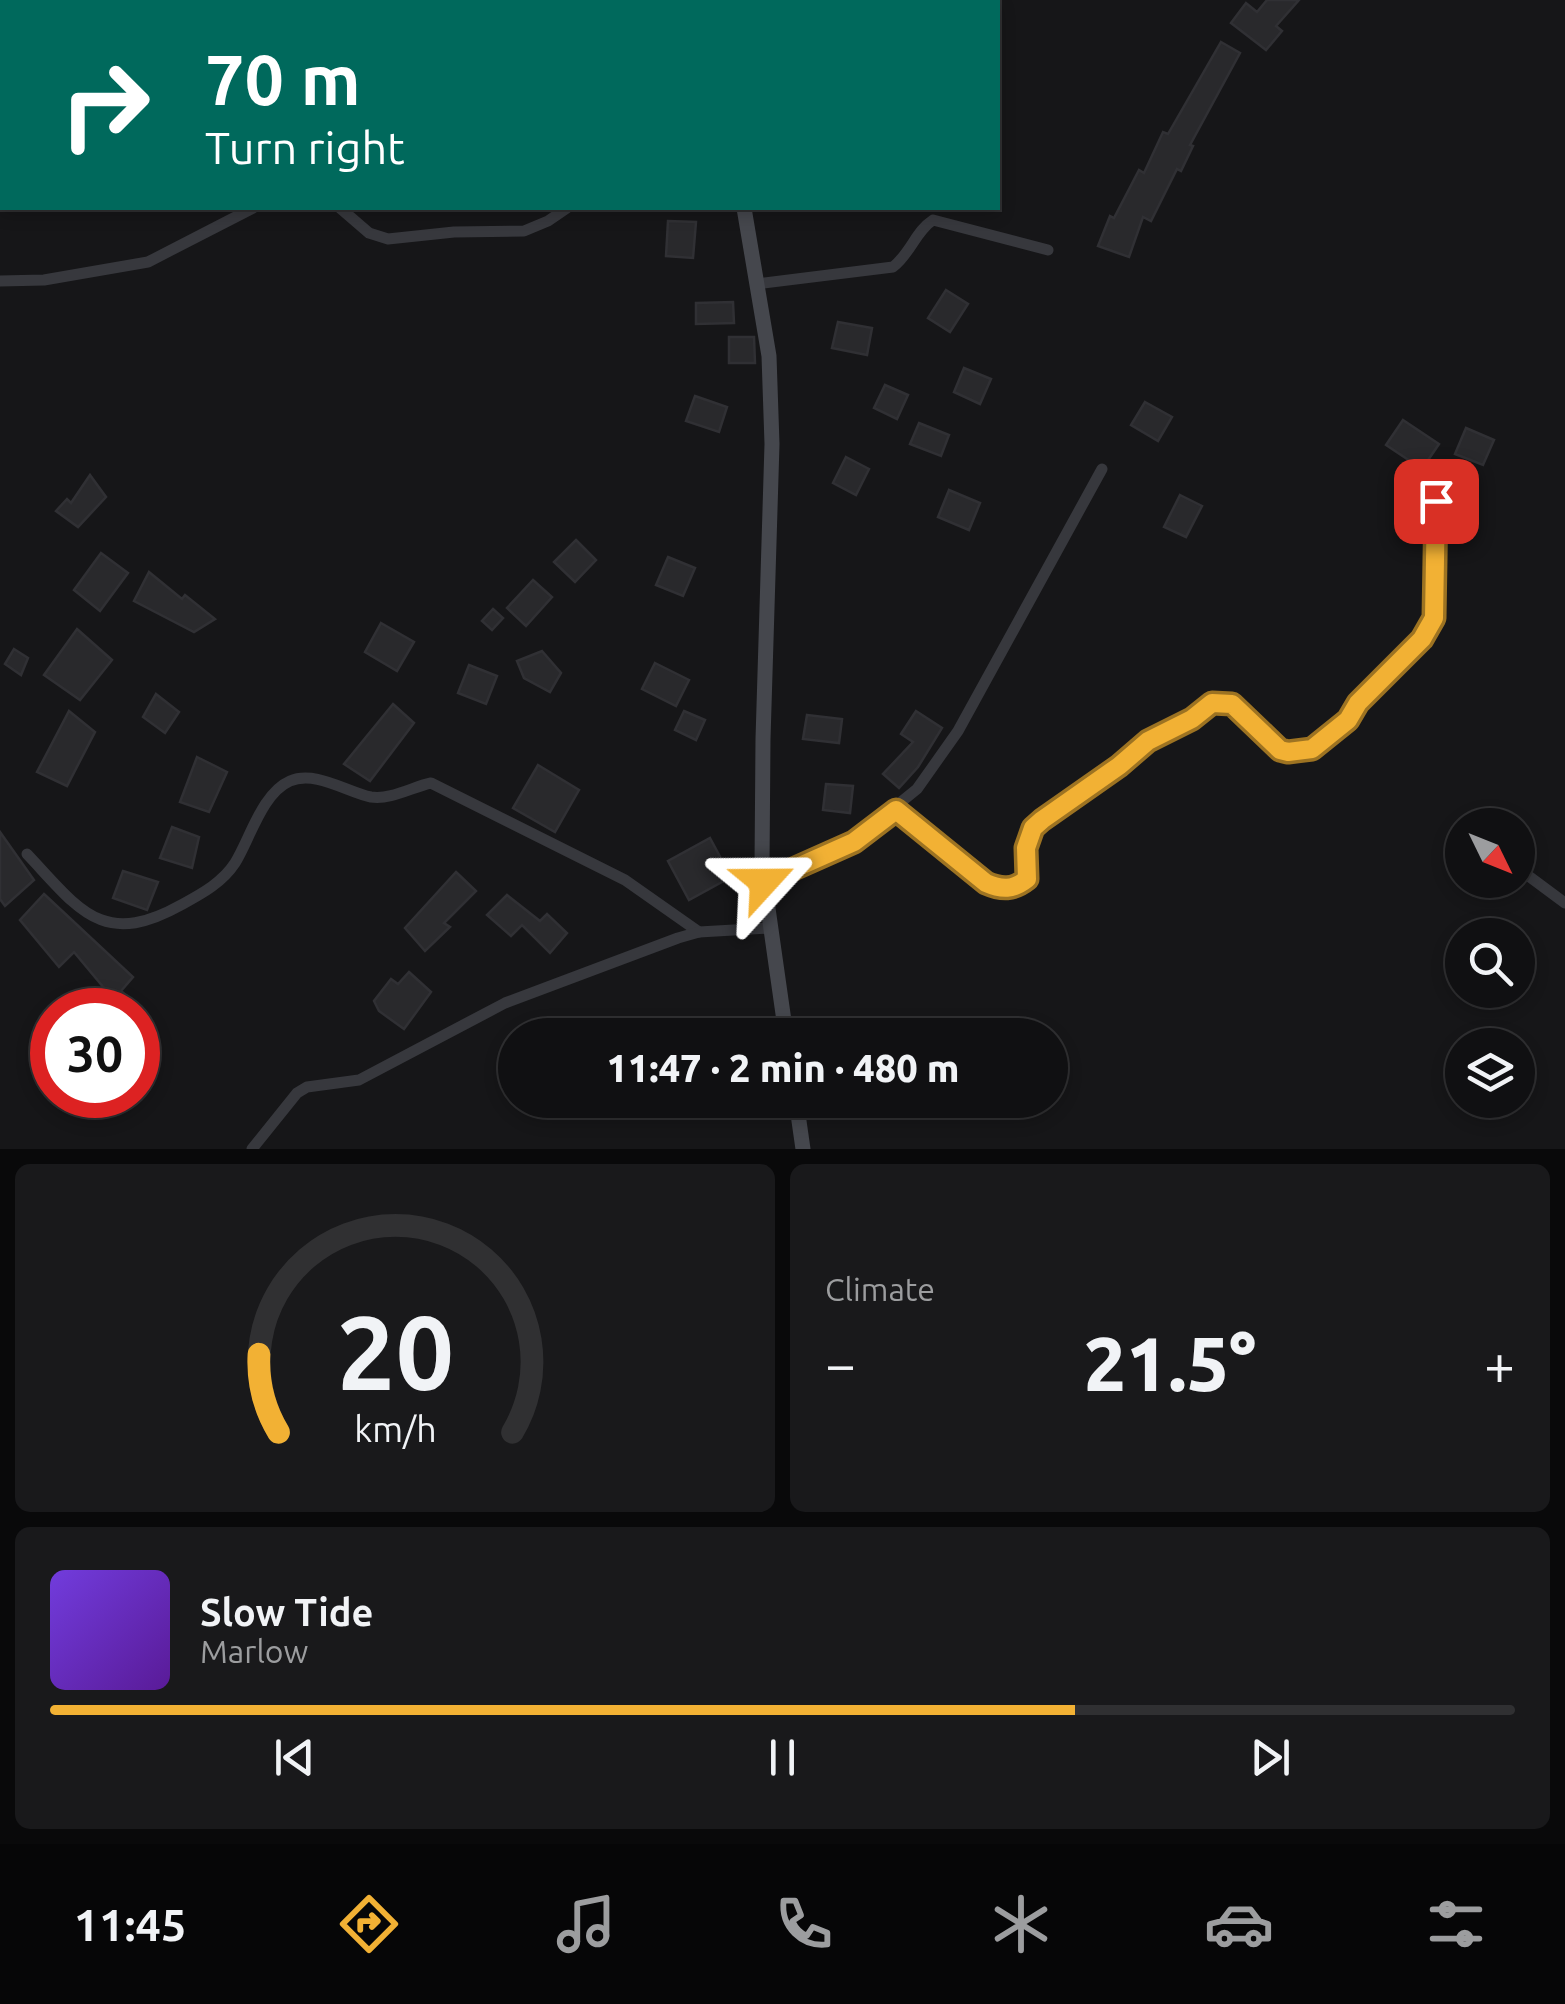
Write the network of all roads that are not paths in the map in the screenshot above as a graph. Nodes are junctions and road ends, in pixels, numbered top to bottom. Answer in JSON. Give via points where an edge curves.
{"nodes":[{"id":1,"x":249,"y":210,"type":"edge"},
{"id":2,"x":342,"y":210,"type":"edge"},
{"id":3,"x":564,"y":210,"type":"edge"},
{"id":4,"x":744,"y":210,"type":"edge"},
{"id":5,"x":1048,"y":250,"type":"dead end"},
{"id":6,"x":0,"y":281,"type":"edge"},
{"id":7,"x":756,"y":284,"type":"junction"},
{"id":8,"x":1102,"y":469,"type":"dead end"},
{"id":9,"x":1436,"y":501,"type":"dead end"},
{"id":10,"x":896,"y":810,"type":"junction"},
{"id":11,"x":27,"y":854,"type":"dead end"},
{"id":12,"x":1535,"y":880,"type":"edge"},
{"id":13,"x":764,"y":882,"type":"junction"},
{"id":14,"x":1565,"y":902,"type":"edge"},
{"id":15,"x":770,"y":928,"type":"junction"},
{"id":16,"x":699,"y":932,"type":"junction"},
{"id":17,"x":783,"y":1018,"type":"edge"},
{"id":18,"x":799,"y":1118,"type":"edge"},
{"id":19,"x":252,"y":1149,"type":"edge"},
{"id":20,"x":803,"y":1149,"type":"edge"}],
"edges":[{"from":1,"to":6,"type":"street","via":[[148,262]]},
{"from":2,"to":3,"type":"street","via":[[369,233],[403,239],[524,230]]},
{"from":4,"to":7,"type":"street"},
{"from":5,"to":7,"type":"street","via":[[933,220],[893,266]]},
{"from":7,"to":13,"type":"street","via":[[769,356],[772,444]]},
{"from":8,"to":10,"type":"street","via":[[958,731]]},
{"from":9,"to":10,"type":"street","via":[[1430,628],[1348,720],[1312,749],[1280,750],[1232,704],[1212,703],[1140,746],[1033,828],[1027,879],[1011,888],[986,883]]},
{"from":10,"to":13,"type":"street","via":[[854,842]]},
{"from":11,"to":16,"type":"street","via":[[77,908],[116,925],[141,924],[226,876],[286,782],[301,777],[376,798],[431,783],[625,880]]},
{"from":12,"to":14,"type":"street"},
{"from":13,"to":15,"type":"street"},
{"from":15,"to":16,"type":"street"},
{"from":15,"to":17,"type":"street"},
{"from":16,"to":19,"type":"street","via":[[505,1003],[359,1080],[307,1086]]},
{"from":18,"to":20,"type":"street"}]}
